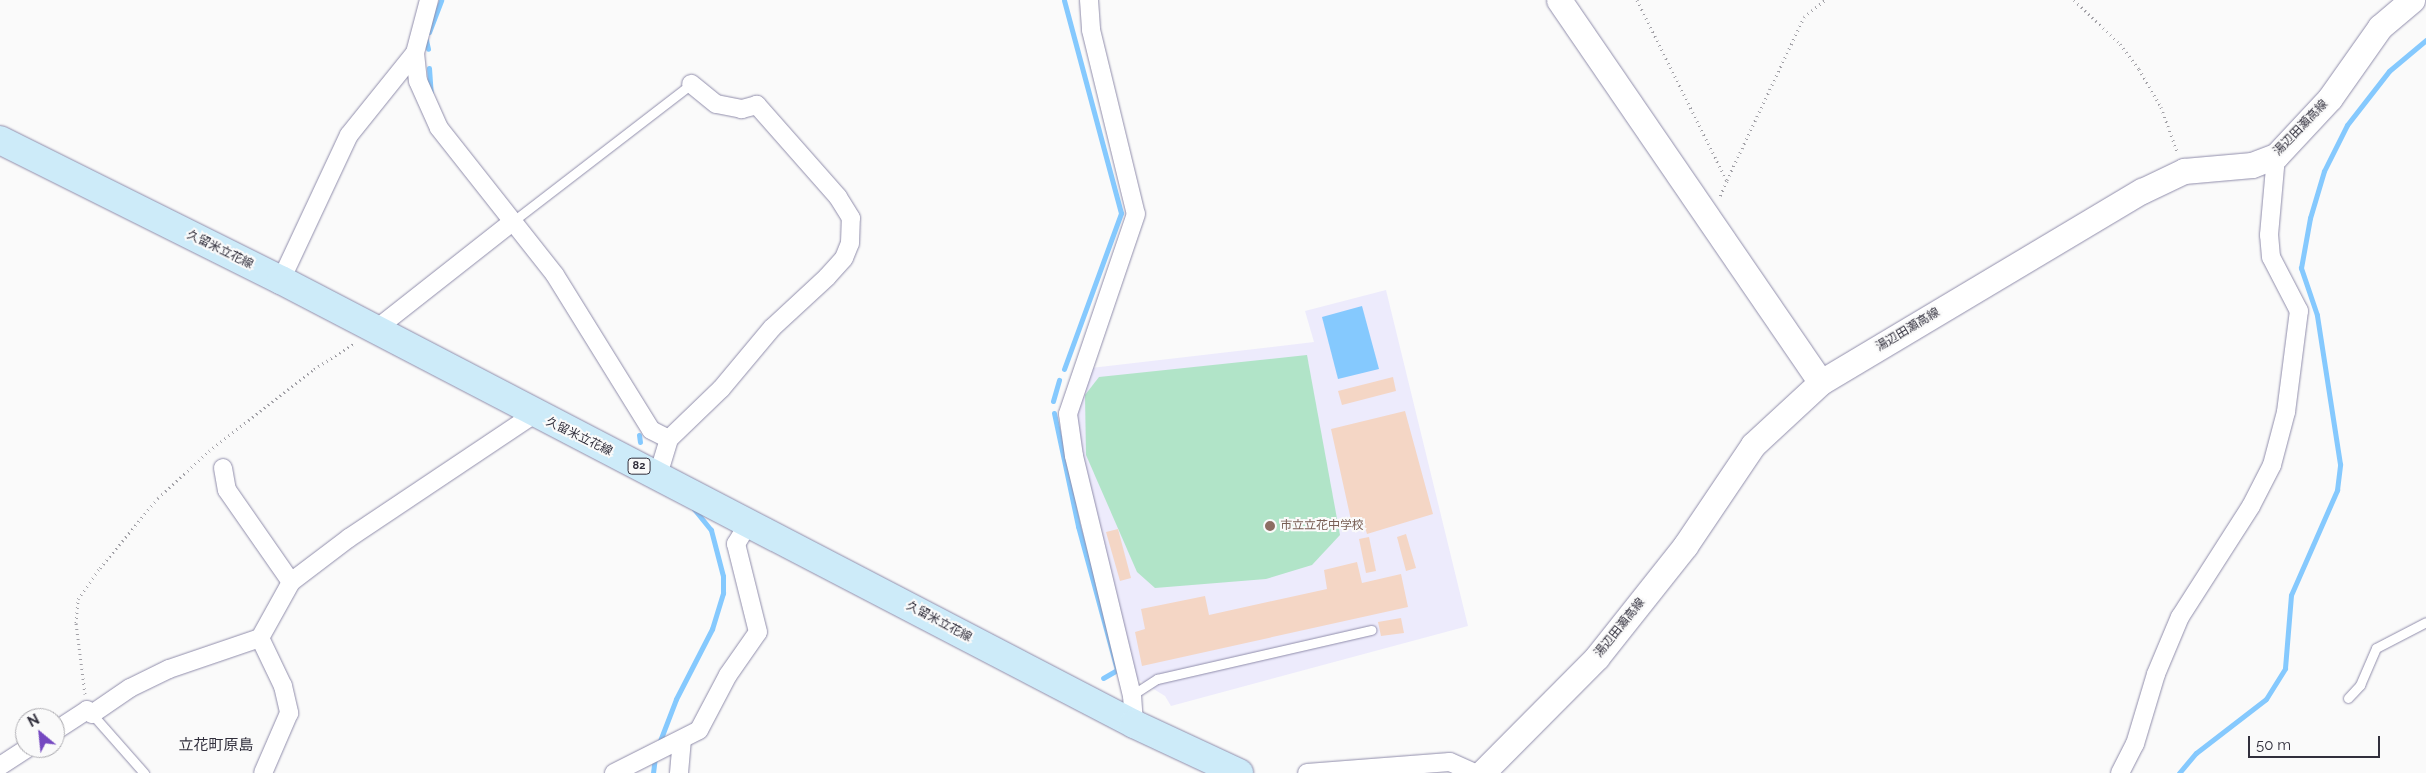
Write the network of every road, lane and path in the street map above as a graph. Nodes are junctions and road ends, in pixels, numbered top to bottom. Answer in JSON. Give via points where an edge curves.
{"nodes":[{"id":1,"x":429,"y":0,"type":"edge"},
{"id":2,"x":1089,"y":0,"type":"edge"},
{"id":3,"x":1559,"y":0,"type":"edge"},
{"id":4,"x":1637,"y":0,"type":"edge"},
{"id":5,"x":1825,"y":0,"type":"edge"},
{"id":6,"x":2074,"y":0,"type":"edge"},
{"id":7,"x":2412,"y":0,"type":"edge"},
{"id":8,"x":415,"y":53,"type":"junction"},
{"id":9,"x":691,"y":84,"type":"joint"},
{"id":10,"x":0,"y":140,"type":"edge"},
{"id":11,"x":2276,"y":156,"type":"junction"},
{"id":12,"x":2184,"y":171,"type":"junction"},
{"id":13,"x":1727,"y":181,"type":"junction"},
{"id":14,"x":1717,"y":202,"type":"dead end"},
{"id":15,"x":512,"y":222,"type":"junction"},
{"id":16,"x":282,"y":280,"type":"junction"},
{"id":17,"x":375,"y":330,"type":"junction"},
{"id":18,"x":1821,"y":382,"type":"junction"},
{"id":19,"x":534,"y":414,"type":"junction"},
{"id":20,"x":669,"y":439,"type":"junction"},
{"id":21,"x":223,"y":468,"type":"dead end"},
{"id":22,"x":658,"y":476,"type":"junction"},
{"id":23,"x":749,"y":522,"type":"junction"},
{"id":24,"x":291,"y":582,"type":"junction"},
{"id":25,"x":2426,"y":622,"type":"edge"},
{"id":26,"x":1371,"y":630,"type":"dead end"},
{"id":27,"x":260,"y":638,"type":"junction"},
{"id":28,"x":1132,"y":695,"type":"junction"},
{"id":29,"x":2348,"y":698,"type":"dead end"},
{"id":30,"x":90,"y":712,"type":"junction"},
{"id":31,"x":1134,"y":724,"type":"junction"},
{"id":32,"x":65,"y":726,"type":"edge"},
{"id":33,"x":682,"y":741,"type":"junction"},
{"id":34,"x":15,"y":756,"type":"edge"},
{"id":35,"x":0,"y":766,"type":"edge"},
{"id":36,"x":144,"y":773,"type":"edge"},
{"id":37,"x":263,"y":773,"type":"edge"},
{"id":38,"x":614,"y":773,"type":"edge"},
{"id":39,"x":680,"y":773,"type":"edge"},
{"id":40,"x":1239,"y":773,"type":"edge"},
{"id":41,"x":1307,"y":773,"type":"edge"},
{"id":42,"x":1475,"y":773,"type":"edge"},
{"id":43,"x":1482,"y":773,"type":"edge"},
{"id":44,"x":2120,"y":773,"type":"edge"}],
"edges":[{"from":1,"to":8,"type":"street"},
{"from":2,"to":28,"type":"street","via":[[1091,30],[1136,214],[1068,414],[1074,456]]},
{"from":3,"to":18,"type":"main road"},
{"from":4,"to":13,"type":"path"},
{"from":5,"to":13,"type":"path","via":[[1804,17]]},
{"from":6,"to":12,"type":"path","via":[[2120,44],[2139,69],[2161,107]]},
{"from":7,"to":11,"type":"main road","name":"湯辺田瀬高線","via":[[2380,27],[2330,98]]},
{"from":8,"to":15,"type":"street","via":[[418,81],[431,115],[503,204]]},
{"from":8,"to":16,"type":"street","via":[[349,135]]},
{"from":9,"to":15,"type":"lane"},
{"from":9,"to":20,"type":"street","via":[[716,104],[742,109],[757,105],[838,197],[852,218],[850,243],[844,258],[772,328],[721,389]]},
{"from":10,"to":16,"type":"main road","name":"久留米立花線","number":"82","via":[[38,162]]},
{"from":11,"to":12,"type":"main road","name":"湯辺田瀬高線","via":[[2252,165]]},
{"from":11,"to":44,"type":"street","via":[[2269,235],[2271,257],[2299,311],[2286,412],[2272,464],[2252,506],[2180,618],[2156,674],[2135,744]]},
{"from":12,"to":18,"type":"main road","name":"湯辺田瀬高線","via":[[2142,191]]},
{"from":13,"to":14,"type":"path"},
{"from":15,"to":17,"type":"street"},
{"from":15,"to":20,"type":"street","via":[[555,275],[651,430]]},
{"from":16,"to":17,"type":"main road","name":"久留米立花線","number":"82"},
{"from":17,"to":19,"type":"main road","name":"久留米立花線","number":"82"},
{"from":17,"to":30,"type":"path","via":[[314,369],[209,451],[158,498],[100,568],[78,599],[79,664]]},
{"from":18,"to":43,"type":"main road","name":"湯辺田瀬高線","via":[[1753,445],[1685,546],[1598,657]]},
{"from":19,"to":22,"type":"main road","name":"久留米立花線","number":"82"},
{"from":19,"to":24,"type":"street","via":[[349,538]]},
{"from":20,"to":22,"type":"street"},
{"from":21,"to":24,"type":"street","via":[[227,490]]},
{"from":22,"to":23,"type":"main road","name":"久留米立花線","number":"82"},
{"from":23,"to":31,"type":"main road","name":"久留米立花線","number":"82"},
{"from":23,"to":33,"type":"street","via":[[736,544],[758,632],[698,730]]},
{"from":24,"to":27,"type":"street"},
{"from":25,"to":29,"type":"lane","via":[[2376,648],[2360,685]]},
{"from":26,"to":28,"type":"lane","via":[[1157,679]]},
{"from":27,"to":30,"type":"street","via":[[169,669]]},
{"from":27,"to":37,"type":"street","via":[[282,686],[289,713]]},
{"from":28,"to":31,"type":"street"},
{"from":30,"to":32,"type":"street"},
{"from":30,"to":36,"type":"lane"},
{"from":31,"to":40,"type":"main road","name":"久留米立花線","number":"82"},
{"from":33,"to":38,"type":"street"},
{"from":33,"to":39,"type":"street"},
{"from":34,"to":35,"type":"street"},
{"from":41,"to":42,"type":"street","via":[[1450,762]]}]}
